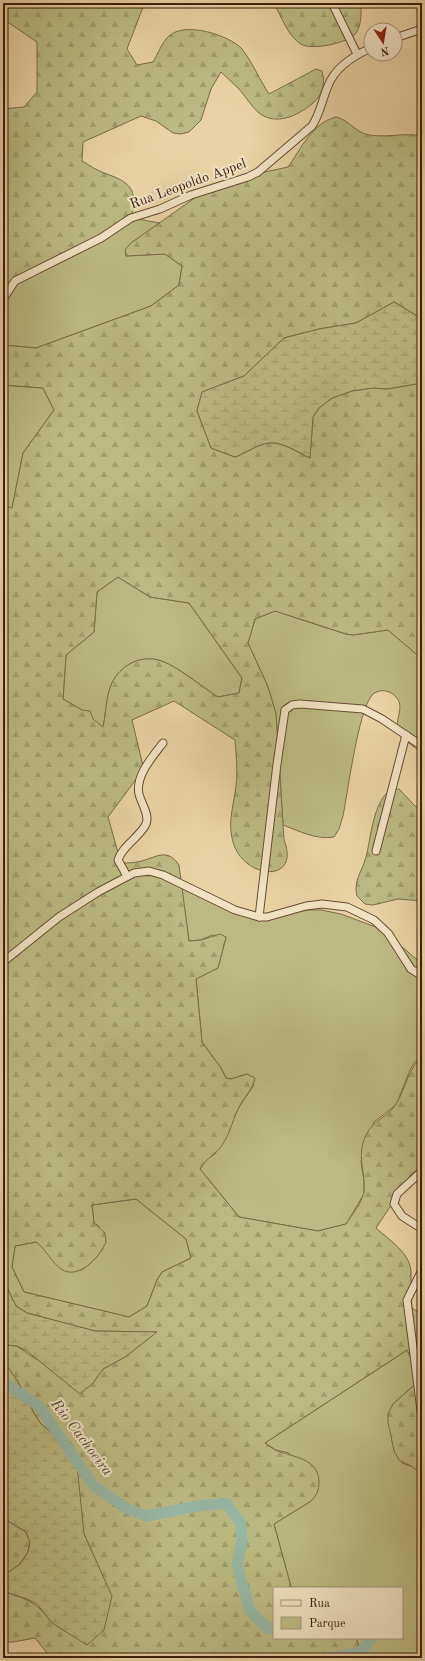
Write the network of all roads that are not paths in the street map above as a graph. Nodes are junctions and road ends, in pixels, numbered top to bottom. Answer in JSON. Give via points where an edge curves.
{"nodes":[{"id":1,"x":332,"y":3,"type":"edge"},
{"id":2,"x":422,"y":29,"type":"edge"},
{"id":3,"x":403,"y":35,"type":"edge"},
{"id":4,"x":363,"y":51,"type":"edge"},
{"id":5,"x":357,"y":54,"type":"junction"},
{"id":6,"x":3,"y":299,"type":"edge"},
{"id":7,"x":406,"y":735,"type":"junction"},
{"id":8,"x":163,"y":743,"type":"dead end"},
{"id":9,"x":422,"y":746,"type":"edge"},
{"id":10,"x":376,"y":851,"type":"dead end"},
{"id":11,"x":127,"y":876,"type":"junction"},
{"id":12,"x":259,"y":917,"type":"junction"},
{"id":13,"x":3,"y":962,"type":"edge"},
{"id":14,"x":422,"y":976,"type":"edge"},
{"id":15,"x":422,"y":1171,"type":"edge"},
{"id":16,"x":422,"y":1229,"type":"edge"},
{"id":17,"x":422,"y":1270,"type":"edge"},
{"id":18,"x":422,"y":1418,"type":"edge"}],
"edges":[{"from":1,"to":5,"type":"street"},
{"from":2,"to":3,"type":"street"},
{"from":4,"to":5,"type":"street","name":"Rua Leopoldo Appel"},
{"from":5,"to":6,"type":"street","name":"Rua Leopoldo Appel","via":[[333,75],[312,126],[258,172],[191,194],[160,209],[131,218],[100,238],[15,281]]},
{"from":7,"to":9,"type":"street"},
{"from":7,"to":10,"type":"street"},
{"from":7,"to":12,"type":"street","via":[[363,709],[300,704],[292,705],[285,710]]},
{"from":8,"to":11,"type":"street","via":[[149,761],[138,788],[146,814],[146,824],[118,860]]},
{"from":11,"to":12,"type":"street","via":[[134,872],[149,871],[163,875],[235,910]]},
{"from":11,"to":13,"type":"street","via":[[59,917]]},
{"from":12,"to":14,"type":"street","via":[[322,904],[347,907],[374,920],[388,933],[411,970]]},
{"from":15,"to":16,"type":"street","via":[[397,1194],[394,1204],[402,1216]]},
{"from":17,"to":18,"type":"street","via":[[407,1300]]}]}
